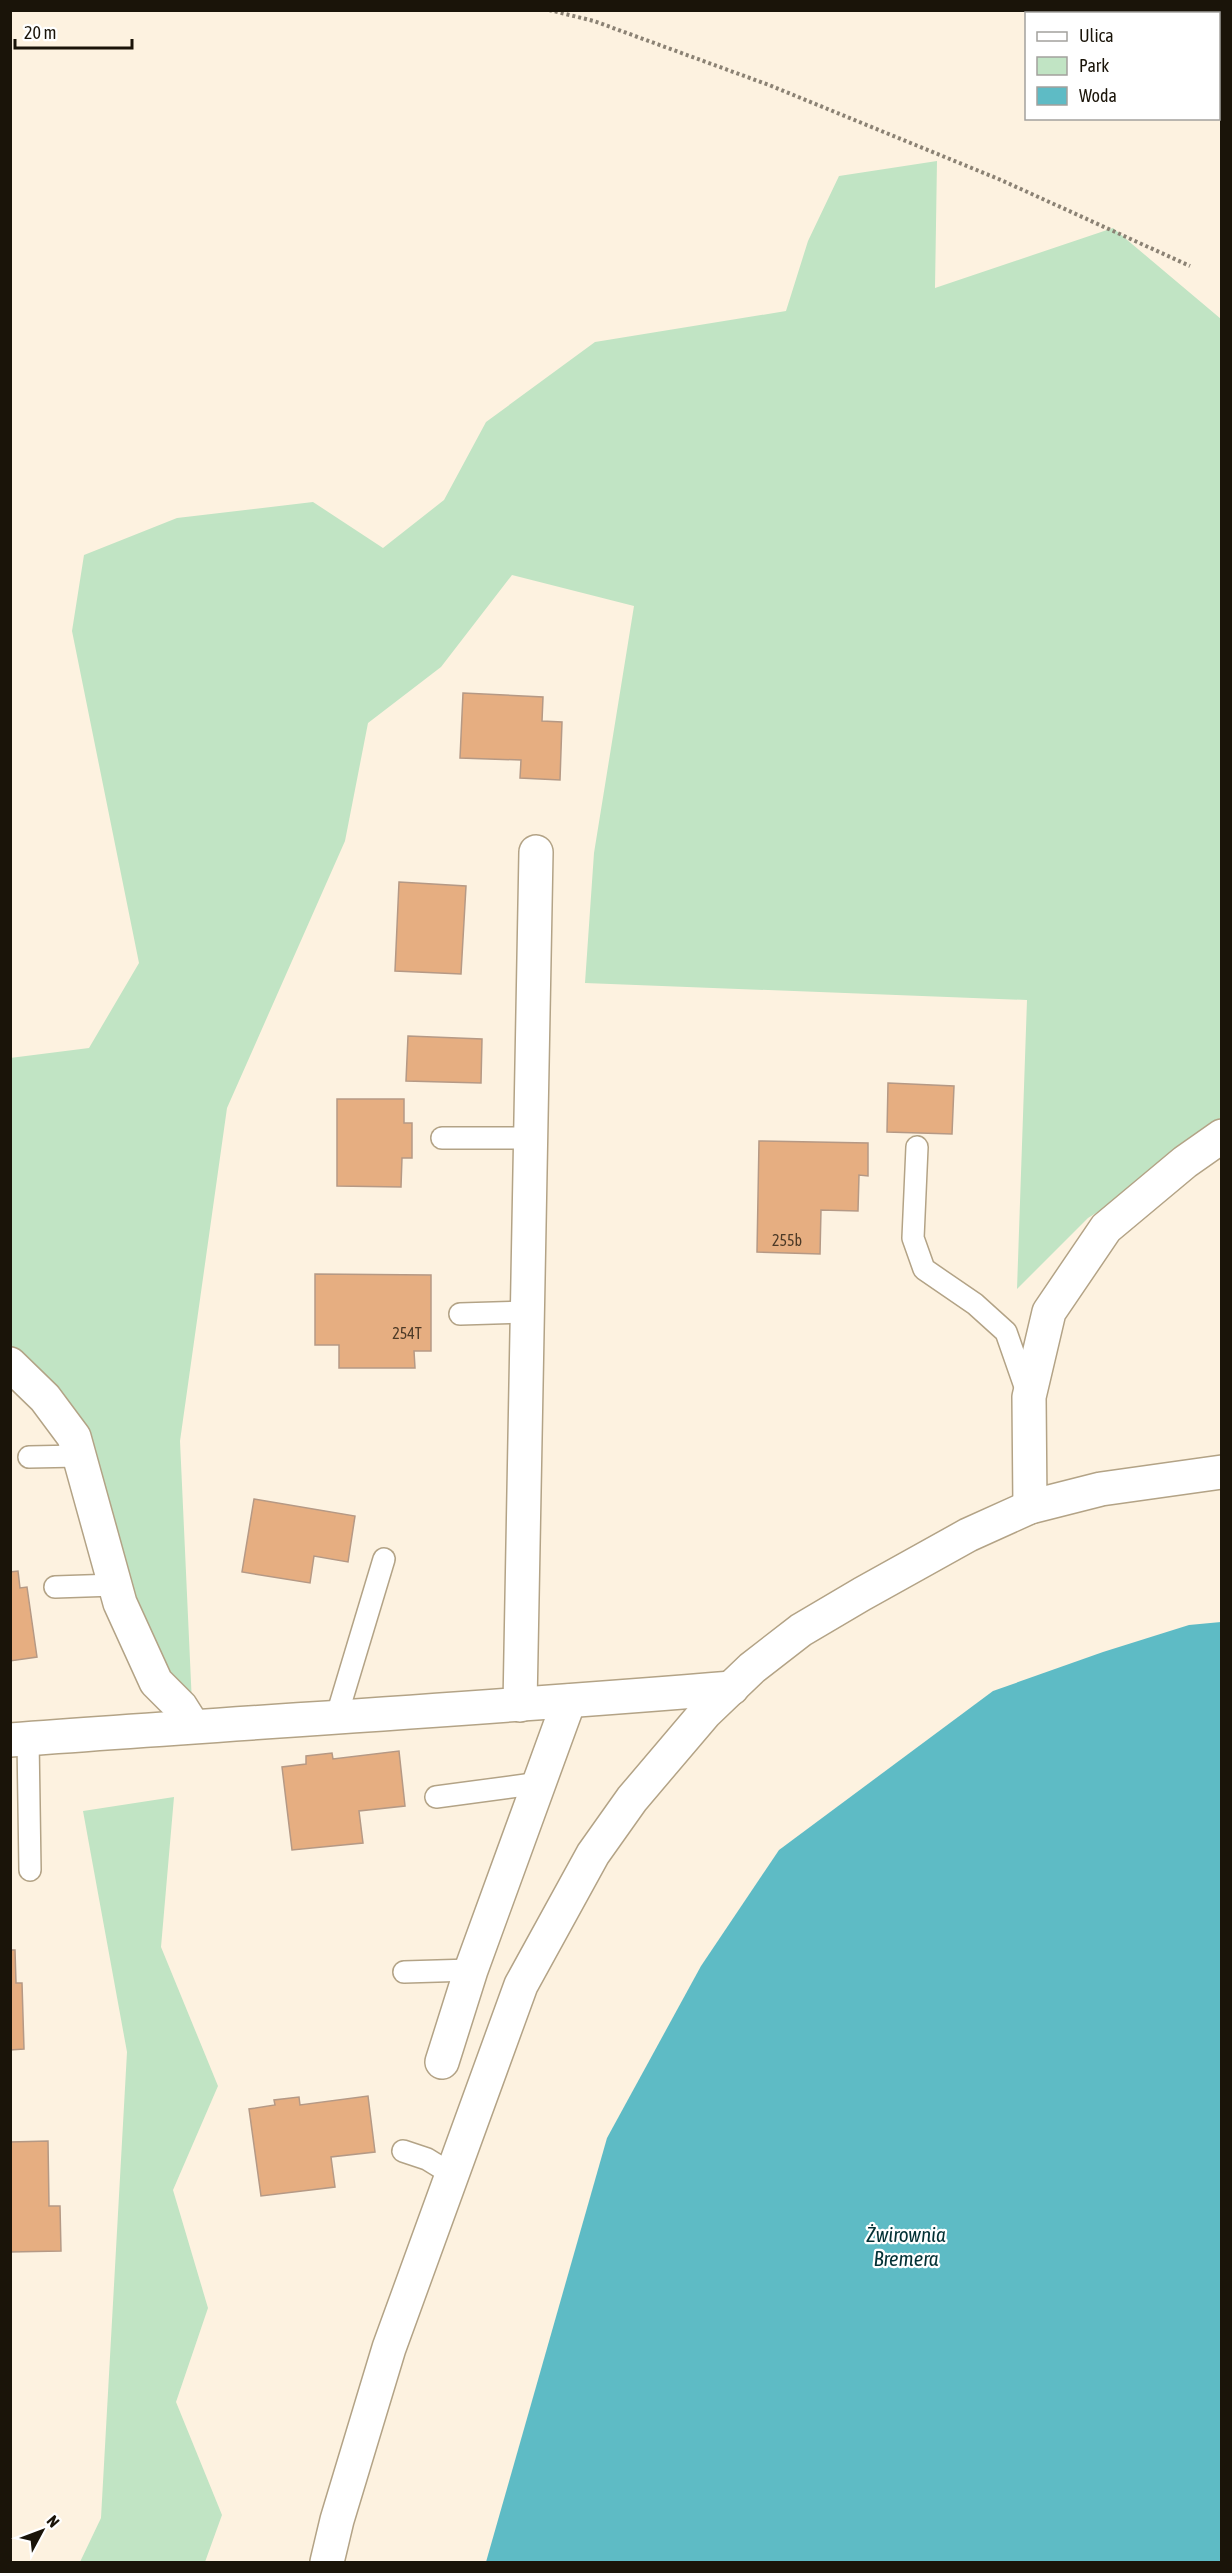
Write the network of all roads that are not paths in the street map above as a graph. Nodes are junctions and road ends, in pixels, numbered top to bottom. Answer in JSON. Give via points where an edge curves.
{"nodes":[{"id":1,"x":536,"y":852,"type":"dead end"},
{"id":2,"x":1221,"y":1136,"type":"edge"},
{"id":3,"x":442,"y":1138,"type":"dead end"},
{"id":4,"x":530,"y":1138,"type":"junction"},
{"id":5,"x":916,"y":1147,"type":"dead end"},
{"id":6,"x":527,"y":1312,"type":"junction"},
{"id":7,"x":460,"y":1314,"type":"dead end"},
{"id":8,"x":10,"y":1364,"type":"edge"},
{"id":9,"x":1029,"y":1397,"type":"junction"},
{"id":10,"x":79,"y":1456,"type":"junction"},
{"id":11,"x":29,"y":1457,"type":"dead end"},
{"id":12,"x":1221,"y":1472,"type":"edge"},
{"id":13,"x":1030,"y":1507,"type":"junction"},
{"id":14,"x":384,"y":1560,"type":"dead end"},
{"id":15,"x":115,"y":1585,"type":"junction"},
{"id":16,"x":55,"y":1587,"type":"dead end"},
{"id":17,"x":732,"y":1688,"type":"junction"},
{"id":18,"x":569,"y":1701,"type":"junction"},
{"id":19,"x":519,"y":1706,"type":"junction"},
{"id":20,"x":337,"y":1715,"type":"junction"},
{"id":21,"x":194,"y":1726,"type":"junction"},
{"id":22,"x":19,"y":1739,"type":"edge"},
{"id":23,"x":540,"y":1783,"type":"junction"},
{"id":24,"x":436,"y":1797,"type":"dead end"},
{"id":25,"x":30,"y":1870,"type":"dead end"},
{"id":26,"x":471,"y":1970,"type":"junction"},
{"id":27,"x":404,"y":1972,"type":"dead end"},
{"id":28,"x":442,"y":2062,"type":"dead end"},
{"id":29,"x":403,"y":2151,"type":"dead end"},
{"id":30,"x":453,"y":2175,"type":"junction"},
{"id":31,"x":327,"y":2562,"type":"edge"}],
"edges":[{"from":1,"to":4,"type":"street"},
{"from":2,"to":9,"type":"street","via":[[1106,1227],[1050,1312]]},
{"from":3,"to":4,"type":"lane"},
{"from":4,"to":6,"type":"street"},
{"from":5,"to":9,"type":"lane","via":[[913,1238],[924,1269],[975,1304],[1006,1332]]},
{"from":6,"to":7,"type":"lane"},
{"from":6,"to":19,"type":"street"},
{"from":8,"to":10,"type":"street","via":[[51,1406],[74,1437]]},
{"from":9,"to":13,"type":"street"},
{"from":10,"to":11,"type":"lane"},
{"from":10,"to":15,"type":"street"},
{"from":12,"to":13,"type":"street","via":[[1101,1489]]},
{"from":13,"to":17,"type":"street","via":[[968,1535],[811,1624]]},
{"from":14,"to":20,"type":"lane"},
{"from":15,"to":16,"type":"lane"},
{"from":15,"to":21,"type":"street","via":[[156,1682]]},
{"from":17,"to":18,"type":"street"},
{"from":17,"to":30,"type":"street","via":[[705,1713],[632,1799],[593,1854],[521,1985]]},
{"from":18,"to":19,"type":"street"},
{"from":18,"to":23,"type":"street"},
{"from":19,"to":20,"type":"street"},
{"from":20,"to":21,"type":"street"},
{"from":21,"to":22,"type":"street"},
{"from":22,"to":25,"type":"lane"},
{"from":23,"to":24,"type":"lane"},
{"from":23,"to":26,"type":"street"},
{"from":26,"to":27,"type":"lane"},
{"from":26,"to":28,"type":"street"},
{"from":29,"to":30,"type":"lane","via":[[427,2159]]},
{"from":30,"to":31,"type":"street","via":[[389,2348]]}]}
